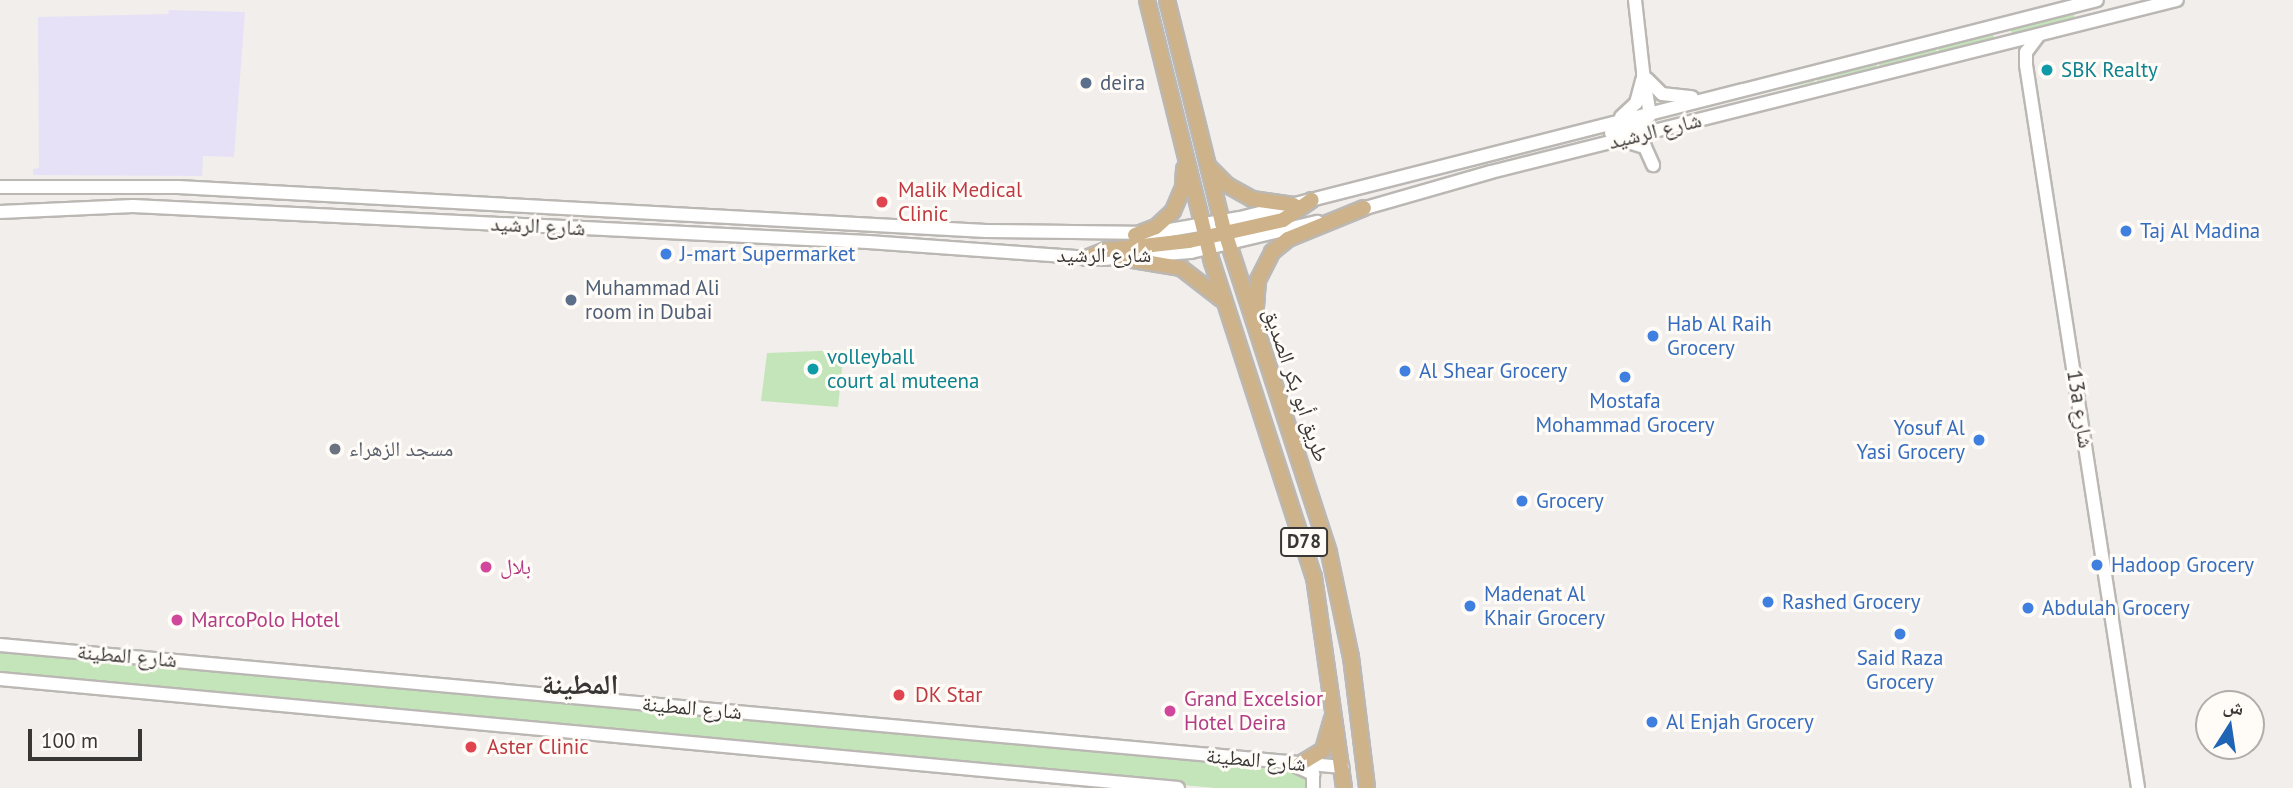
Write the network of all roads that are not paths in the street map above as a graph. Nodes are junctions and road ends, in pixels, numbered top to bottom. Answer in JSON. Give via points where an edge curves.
{"nodes":[{"id":1,"x":1147,"y":0,"type":"edge"},
{"id":2,"x":1167,"y":0,"type":"edge"},
{"id":3,"x":1634,"y":0,"type":"edge"},
{"id":4,"x":2097,"y":0,"type":"edge"},
{"id":5,"x":2177,"y":0,"type":"edge"},
{"id":6,"x":2040,"y":34,"type":"junction"},
{"id":7,"x":1643,"y":73,"type":"junction"},
{"id":8,"x":1781,"y":78,"type":"junction"},
{"id":9,"x":1707,"y":98,"type":"junction"},
{"id":10,"x":1649,"y":119,"type":"junction"},
{"id":11,"x":1617,"y":120,"type":"junction"},
{"id":12,"x":1184,"y":146,"type":"junction"},
{"id":13,"x":1591,"y":147,"type":"junction"},
{"id":14,"x":1207,"y":165,"type":"junction"},
{"id":15,"x":1653,"y":165,"type":"dead end"},
{"id":16,"x":1491,"y":172,"type":"junction"},
{"id":17,"x":0,"y":187,"type":"edge"},
{"id":18,"x":18,"y":188,"type":"junction"},
{"id":19,"x":227,"y":190,"type":"junction"},
{"id":20,"x":0,"y":195,"type":"edge"},
{"id":21,"x":1311,"y":200,"type":"junction"},
{"id":22,"x":1294,"y":205,"type":"junction"},
{"id":23,"x":148,"y":206,"type":"junction"},
{"id":24,"x":1364,"y":208,"type":"junction"},
{"id":25,"x":0,"y":212,"type":"edge"},
{"id":26,"x":364,"y":217,"type":"junction"},
{"id":27,"x":374,"y":228,"type":"dead end"},
{"id":28,"x":986,"y":231,"type":"junction"},
{"id":29,"x":1225,"y":234,"type":"junction"},
{"id":30,"x":1135,"y":235,"type":"junction"},
{"id":31,"x":1206,"y":237,"type":"junction"},
{"id":32,"x":868,"y":242,"type":"junction"},
{"id":33,"x":1086,"y":258,"type":"junction"},
{"id":34,"x":1121,"y":258,"type":"junction"},
{"id":35,"x":1226,"y":306,"type":"junction"},
{"id":36,"x":1255,"y":332,"type":"junction"},
{"id":37,"x":0,"y":645,"type":"edge"},
{"id":38,"x":0,"y":679,"type":"edge"},
{"id":39,"x":1334,"y":697,"type":"junction"},
{"id":40,"x":1267,"y":761,"type":"junction"},
{"id":41,"x":1300,"y":764,"type":"junction"},
{"id":42,"x":1342,"y":767,"type":"junction"},
{"id":43,"x":1178,"y":788,"type":"edge"},
{"id":44,"x":1313,"y":788,"type":"edge"},
{"id":45,"x":1344,"y":788,"type":"edge"},
{"id":46,"x":1358,"y":788,"type":"edge"},
{"id":47,"x":1367,"y":788,"type":"edge"},
{"id":48,"x":2138,"y":788,"type":"edge"}],
"edges":[{"from":1,"to":12,"type":"main road","name":"طريق أبو بكر الصديق","number":"D78"},
{"from":2,"to":14,"type":"main road","name":"طريق أبو بكر الصديق","number":"D78"},
{"from":3,"to":7,"type":"main road"},
{"from":4,"to":8,"type":"main road","name":"شارع الرشيد"},
{"from":5,"to":6,"type":"main road","name":"شارع الرشيد"},
{"from":6,"to":10,"type":"main road","name":"شارع الرشيد"},
{"from":6,"to":48,"type":"main road","name":"13a شارع","via":[[2029,45],[2026,65]]},
{"from":7,"to":9,"type":"main road","via":[[1662,94]]},
{"from":7,"to":10,"type":"main road"},
{"from":7,"to":11,"type":"main road","via":[[1636,103]]},
{"from":8,"to":9,"type":"main road","name":"شارع الرشيد"},
{"from":8,"to":10,"type":"main road","via":[[1746,96]]},
{"from":9,"to":10,"type":"main road","name":"شارع الرشيد"},
{"from":10,"to":11,"type":"main road","name":"شارع الرشيد"},
{"from":10,"to":13,"type":"main road","name":"شارع الرشيد"},
{"from":10,"to":16,"type":"main road"},
{"from":11,"to":21,"type":"main road","name":"شارع الرشيد"},
{"from":12,"to":30,"type":"main road","via":[[1180,200],[1166,219]]},
{"from":12,"to":31,"type":"main road","name":"طريق أبو بكر الصديق","number":"D78"},
{"from":13,"to":15,"type":"main road","via":[[1635,142],[1648,152]]},
{"from":13,"to":16,"type":"main road","name":"شارع الرشيد"},
{"from":14,"to":22,"type":"main road","via":[[1245,196]]},
{"from":14,"to":29,"type":"main road","name":"طريق أبو بكر الصديق","number":"D78"},
{"from":16,"to":24,"type":"main road","name":"شارع الرشيد"},
{"from":17,"to":18,"type":"main road","name":"شارع الرشيد"},
{"from":18,"to":19,"type":"main road","name":"شارع الرشيد"},
{"from":18,"to":20,"type":"main road"},
{"from":19,"to":23,"type":"main road","via":[[214,195],[161,195]]},
{"from":19,"to":28,"type":"main road","name":"شارع الرشيد"},
{"from":21,"to":22,"type":"main road","name":"شارع الرشيد"},
{"from":21,"to":29,"type":"main road","via":[[1291,217]]},
{"from":22,"to":29,"type":"main road","name":"شارع الرشيد"},
{"from":23,"to":25,"type":"main road","name":"شارع الرشيد"},
{"from":23,"to":26,"type":"main road","name":"شارع الرشيد"},
{"from":24,"to":29,"type":"main road","name":"شارع الرشيد"},
{"from":24,"to":36,"type":"main road","via":[[1288,239],[1272,252],[1258,280]]},
{"from":26,"to":27,"type":"main road"},
{"from":26,"to":32,"type":"main road","name":"شارع الرشيد"},
{"from":28,"to":30,"type":"main road","name":"شارع الرشيد"},
{"from":28,"to":32,"type":"main road","via":[[969,242]]},
{"from":29,"to":31,"type":"main road"},
{"from":29,"to":36,"type":"main road","name":"طريق أبو بكر الصديق","number":"D78"},
{"from":30,"to":31,"type":"main road","name":"شارع الرشيد"},
{"from":31,"to":33,"type":"main road","via":[[1116,248]]},
{"from":31,"to":34,"type":"main road","name":"شارع الرشيد"},
{"from":31,"to":35,"type":"main road","name":"طريق أبو بكر الصديق","number":"D78"},
{"from":32,"to":33,"type":"main road","name":"شارع الرشيد"},
{"from":33,"to":34,"type":"main road","name":"شارع الرشيد"},
{"from":34,"to":35,"type":"main road","via":[[1181,268],[1201,279]]},
{"from":35,"to":39,"type":"main road","name":"طريق أبو بكر الصديق","number":"D78","via":[[1309,556]]},
{"from":36,"to":47,"type":"main road","name":"طريق أبو بكر الصديق","number":"D78","via":[[1329,553],[1351,657]]},
{"from":37,"to":40,"type":"main road","name":"شارع المطينة"},
{"from":38,"to":43,"type":"main road","name":"شارع المطينة"},
{"from":39,"to":41,"type":"main road","via":[[1328,743],[1317,757]]},
{"from":39,"to":42,"type":"main road","name":"طريق أبو بكر الصديق","number":"D78"},
{"from":40,"to":41,"type":"main road","name":"شارع المطينة"},
{"from":40,"to":44,"type":"main road","via":[[1309,770]]},
{"from":41,"to":42,"type":"main road","name":"شارع المطينة"},
{"from":42,"to":45,"type":"main road","name":"طريق أبو بكر الصديق","number":"D78"},
{"from":42,"to":46,"type":"main road","via":[[1353,775]]}]}
